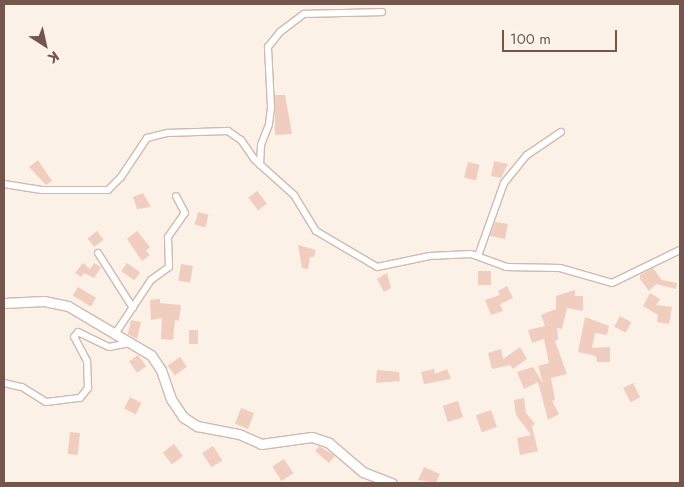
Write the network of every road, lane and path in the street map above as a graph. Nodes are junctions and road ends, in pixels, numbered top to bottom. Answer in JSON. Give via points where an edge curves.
{"nodes":[{"id":1,"x":382,"y":12,"type":"dead end"},
{"id":2,"x":561,"y":132,"type":"dead end"},
{"id":3,"x":260,"y":165,"type":"junction"},
{"id":4,"x":4,"y":184,"type":"edge"},
{"id":5,"x":176,"y":196,"type":"dead end"},
{"id":6,"x":680,"y":250,"type":"edge"},
{"id":7,"x":98,"y":253,"type":"dead end"},
{"id":8,"x":478,"y":256,"type":"junction"},
{"id":9,"x":6,"y":304,"type":"edge"},
{"id":10,"x":133,"y":308,"type":"junction"},
{"id":11,"x":115,"y":334,"type":"junction"},
{"id":12,"x":130,"y":343,"type":"junction"},
{"id":13,"x":4,"y":384,"type":"edge"},
{"id":14,"x":392,"y":483,"type":"edge"}],
"edges":[{"from":1,"to":3,"type":"street","via":[[304,14],[280,32],[268,47],[270,116],[261,145]]},
{"from":2,"to":8,"type":"street","via":[[528,156],[504,184]]},
{"from":3,"to":4,"type":"street","via":[[241,140],[228,131],[167,133],[147,138],[121,178],[108,190],[42,190]]},
{"from":3,"to":8,"type":"street","via":[[294,195],[316,231],[377,267],[450,254]]},
{"from":5,"to":10,"type":"street","via":[[185,212],[168,237],[169,267],[151,280]]},
{"from":6,"to":8,"type":"street","via":[[612,283],[560,268],[506,267]]},
{"from":7,"to":10,"type":"street"},
{"from":9,"to":11,"type":"street","via":[[44,301],[68,306]]},
{"from":10,"to":11,"type":"street"},
{"from":11,"to":12,"type":"street"},
{"from":12,"to":13,"type":"street","via":[[109,347],[78,332],[74,337],[87,362],[88,388],[80,398],[46,402],[22,387]]},
{"from":12,"to":14,"type":"street","via":[[151,355],[162,370],[171,399],[183,417],[197,426],[240,434],[261,444],[312,437],[329,443],[363,472]]}]}
